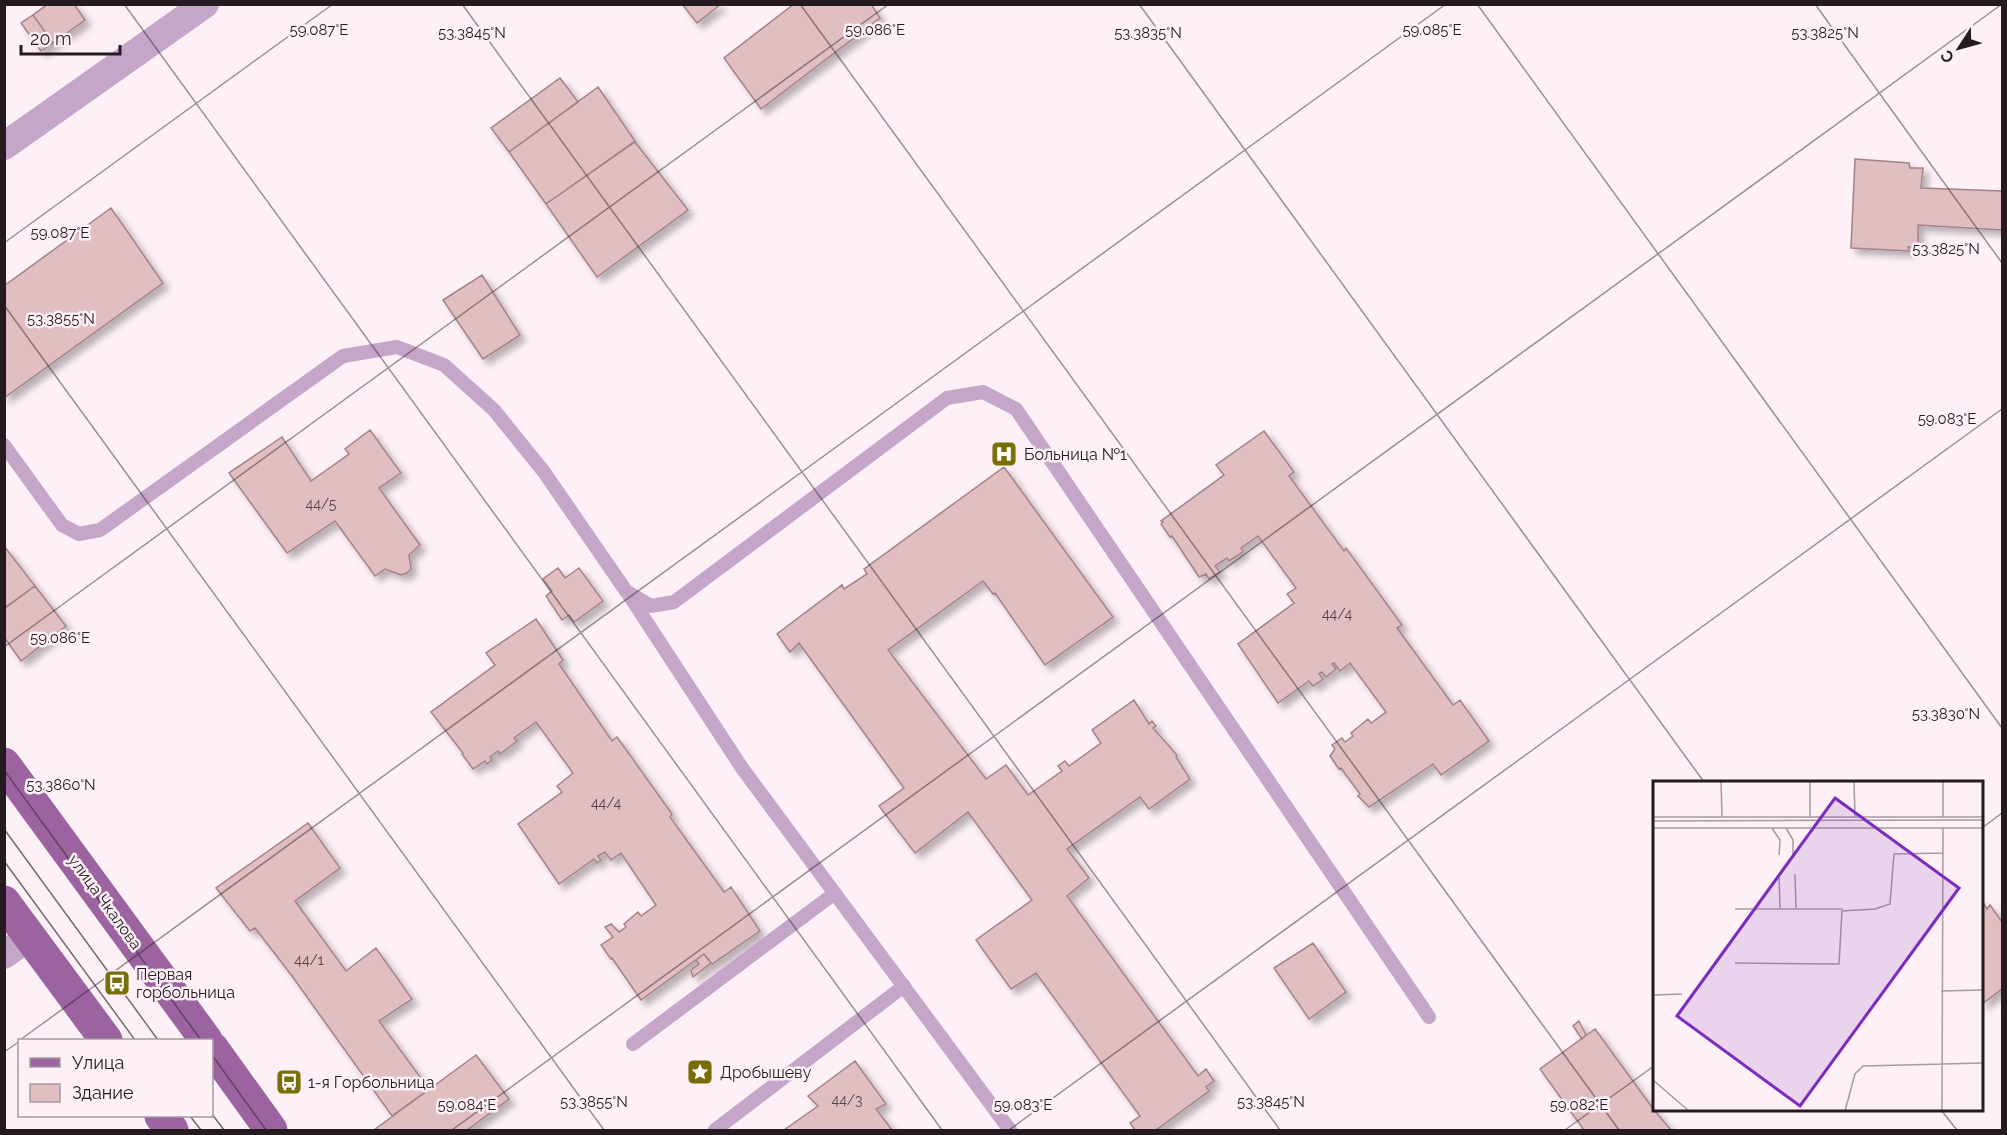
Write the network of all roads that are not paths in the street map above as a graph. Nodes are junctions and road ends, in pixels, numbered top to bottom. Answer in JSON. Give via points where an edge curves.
{"nodes":[{"id":1,"x":205,"y":4,"type":"edge"},
{"id":2,"x":4,"y":146,"type":"edge"},
{"id":3,"x":4,"y":445,"type":"edge"},
{"id":4,"x":626,"y":591,"type":"junction"},
{"id":5,"x":4,"y":764,"type":"edge"},
{"id":6,"x":835,"y":893,"type":"junction"},
{"id":7,"x":4,"y":902,"type":"edge"},
{"id":8,"x":17,"y":946,"type":"edge"},
{"id":9,"x":904,"y":986,"type":"junction"},
{"id":10,"x":1430,"y":1017,"type":"dead end"},
{"id":11,"x":104,"y":1039,"type":"edge"},
{"id":12,"x":205,"y":1039,"type":"edge"},
{"id":13,"x":633,"y":1044,"type":"dead end"},
{"id":14,"x":213,"y":1049,"type":"edge"},
{"id":15,"x":162,"y":1117,"type":"edge"},
{"id":16,"x":172,"y":1131,"type":"edge"},
{"id":17,"x":271,"y":1131,"type":"edge"},
{"id":18,"x":716,"y":1131,"type":"edge"},
{"id":19,"x":1010,"y":1131,"type":"edge"}],
"edges":[{"from":1,"to":2,"type":"street"},
{"from":3,"to":4,"type":"lane","via":[[62,525],[79,534],[100,530],[343,356],[397,347],[444,365],[494,410],[544,472]]},
{"from":4,"to":6,"type":"lane","via":[[742,768]]},
{"from":4,"to":10,"type":"lane","via":[[651,606],[674,602],[947,398],[983,392],[1016,409]]},
{"from":5,"to":12,"type":"main road","name":"улица Чкалова"},
{"from":6,"to":9,"type":"lane"},
{"from":6,"to":13,"type":"lane"},
{"from":7,"to":8,"type":"main road"},
{"from":8,"to":11,"type":"main road"},
{"from":9,"to":18,"type":"lane"},
{"from":9,"to":19,"type":"lane"},
{"from":14,"to":17,"type":"main road"},
{"from":15,"to":16,"type":"main road"}]}
